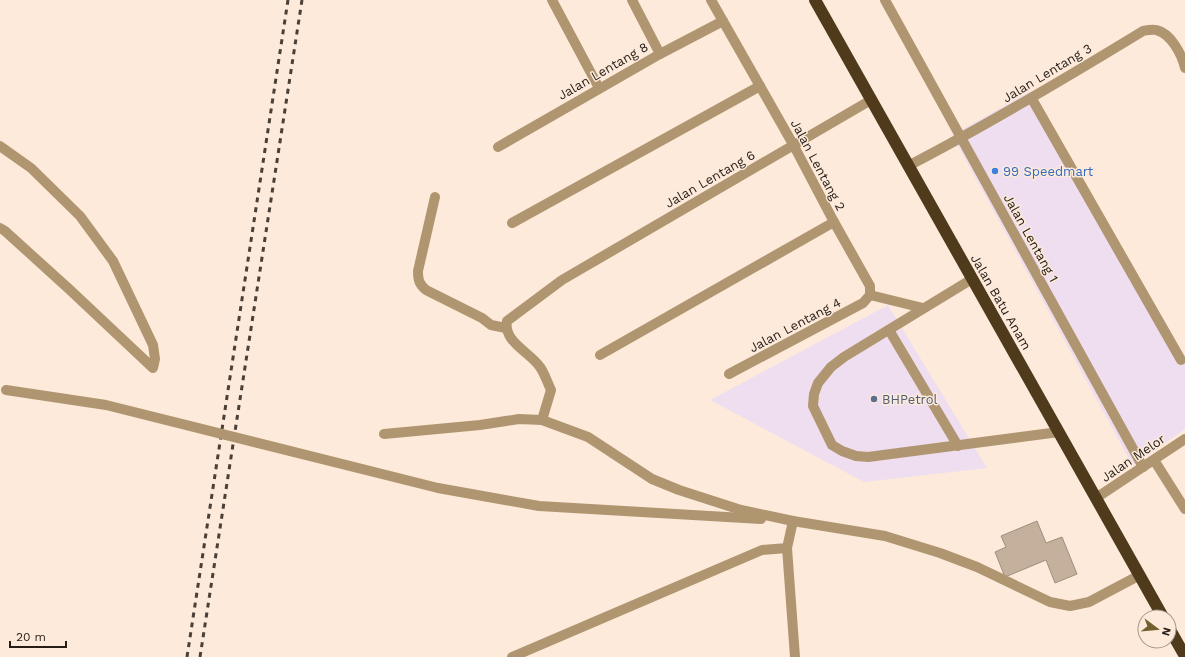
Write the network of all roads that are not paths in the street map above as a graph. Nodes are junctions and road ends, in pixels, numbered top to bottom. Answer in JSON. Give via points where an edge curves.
{"nodes":[{"id":1,"x":552,"y":0,"type":"edge"},
{"id":2,"x":632,"y":0,"type":"edge"},
{"id":3,"x":711,"y":0,"type":"edge"},
{"id":4,"x":815,"y":0,"type":"edge"},
{"id":5,"x":885,"y":0,"type":"edge"},
{"id":6,"x":723,"y":21,"type":"junction"},
{"id":7,"x":660,"y":54,"type":"junction"},
{"id":8,"x":1185,"y":68,"type":"edge"},
{"id":9,"x":760,"y":86,"type":"junction"},
{"id":10,"x":599,"y":88,"type":"junction"},
{"id":11,"x":1032,"y":99,"type":"junction"},
{"id":12,"x":871,"y":100,"type":"junction"},
{"id":13,"x":962,"y":138,"type":"junction"},
{"id":14,"x":0,"y":146,"type":"edge"},
{"id":15,"x":794,"y":146,"type":"junction"},
{"id":16,"x":498,"y":147,"type":"dead end"},
{"id":17,"x":908,"y":166,"type":"junction"},
{"id":18,"x":435,"y":197,"type":"dead end"},
{"id":19,"x":512,"y":222,"type":"dead end"},
{"id":20,"x":834,"y":222,"type":"junction"},
{"id":21,"x":0,"y":228,"type":"edge"},
{"id":22,"x":972,"y":278,"type":"junction"},
{"id":23,"x":870,"y":295,"type":"junction"},
{"id":24,"x":923,"y":308,"type":"junction"},
{"id":25,"x":506,"y":328,"type":"junction"},
{"id":26,"x":889,"y":330,"type":"junction"},
{"id":27,"x":600,"y":355,"type":"dead end"},
{"id":28,"x":1181,"y":360,"type":"dead end"},
{"id":29,"x":729,"y":374,"type":"dead end"},
{"id":30,"x":3,"y":389,"type":"edge"},
{"id":31,"x":542,"y":420,"type":"junction"},
{"id":32,"x":1059,"y":432,"type":"junction"},
{"id":33,"x":384,"y":434,"type":"dead end"},
{"id":34,"x":1185,"y":438,"type":"edge"},
{"id":35,"x":958,"y":446,"type":"junction"},
{"id":36,"x":1154,"y":460,"type":"junction"},
{"id":37,"x":1143,"y":467,"type":"junction"},
{"id":38,"x":1096,"y":498,"type":"junction"},
{"id":39,"x":1185,"y":509,"type":"edge"},
{"id":40,"x":792,"y":521,"type":"junction"},
{"id":41,"x":787,"y":548,"type":"junction"},
{"id":42,"x":1140,"y":575,"type":"junction"},
{"id":43,"x":1159,"y":609,"type":"edge"},
{"id":44,"x":1177,"y":642,"type":"edge"},
{"id":45,"x":1185,"y":656,"type":"edge"},
{"id":46,"x":512,"y":657,"type":"edge"},
{"id":47,"x":795,"y":657,"type":"edge"}],
"edges":[{"from":1,"to":10,"type":"street"},
{"from":2,"to":7,"type":"street"},
{"from":3,"to":6,"type":"street","name":"Jalan Lentang 2"},
{"from":4,"to":12,"type":"highway","name":"Jalan Batu Anam"},
{"from":5,"to":13,"type":"street","name":"Jalan Lentang 1"},
{"from":6,"to":7,"type":"street","name":"Jalan Lentang 8"},
{"from":6,"to":9,"type":"street","name":"Jalan Lentang 2"},
{"from":7,"to":10,"type":"street","name":"Jalan Lentang 8"},
{"from":8,"to":11,"type":"street","name":"Jalan Lentang 3","via":[[1169,38],[1158,30],[1147,30]]},
{"from":9,"to":15,"type":"street","name":"Jalan Lentang 2"},
{"from":9,"to":19,"type":"street"},
{"from":10,"to":16,"type":"street","name":"Jalan Lentang 8"},
{"from":11,"to":13,"type":"street","name":"Jalan Lentang 3"},
{"from":11,"to":28,"type":"street"},
{"from":12,"to":15,"type":"street","name":"Jalan Lentang 6"},
{"from":12,"to":17,"type":"highway","name":"Jalan Batu Anam"},
{"from":13,"to":17,"type":"street","name":"Jalan Lentang 3"},
{"from":13,"to":37,"type":"street","name":"Jalan Lentang 1"},
{"from":14,"to":21,"type":"street","via":[[31,168],[80,216],[113,261],[153,345],[155,359],[152,368]]},
{"from":15,"to":20,"type":"street","name":"Jalan Lentang 2"},
{"from":15,"to":25,"type":"street","name":"Jalan Lentang 6","via":[[562,280],[507,321]]},
{"from":17,"to":22,"type":"highway","name":"Jalan Batu Anam"},
{"from":18,"to":25,"type":"street","via":[[418,280],[426,290],[491,325]]},
{"from":20,"to":23,"type":"street","name":"Jalan Lentang 2","via":[[870,286]]},
{"from":20,"to":27,"type":"street"},
{"from":22,"to":24,"type":"street"},
{"from":22,"to":32,"type":"highway","name":"Jalan Batu Anam"},
{"from":23,"to":24,"type":"street"},
{"from":23,"to":29,"type":"street","name":"Jalan Lentang 4","via":[[863,303]]},
{"from":24,"to":26,"type":"street"},
{"from":25,"to":31,"type":"street","via":[[510,338],[540,367],[551,390]]},
{"from":26,"to":35,"type":"street"},
{"from":26,"to":35,"type":"street","via":[[835,364],[818,383],[813,406],[832,445],[856,456],[868,457]]},
{"from":30,"to":40,"type":"street","bridge":true,"via":[[106,405],[438,488],[539,506]]},
{"from":31,"to":33,"type":"street","via":[[519,419]]},
{"from":31,"to":40,"type":"street","via":[[588,437],[652,479],[741,510]]},
{"from":32,"to":35,"type":"street"},
{"from":32,"to":38,"type":"highway","name":"Jalan Batu Anam"},
{"from":34,"to":36,"type":"street","name":"Jalan Melor"},
{"from":36,"to":37,"type":"street","name":"Jalan Melor"},
{"from":36,"to":39,"type":"street"},
{"from":37,"to":38,"type":"street","name":"Jalan Melor"},
{"from":38,"to":42,"type":"highway","name":"Jalan Batu Anam"},
{"from":40,"to":41,"type":"street"},
{"from":40,"to":42,"type":"street","via":[[885,536],[977,566],[1050,602],[1070,606],[1089,602]]},
{"from":41,"to":46,"type":"street","via":[[762,550]]},
{"from":41,"to":47,"type":"street"},
{"from":42,"to":43,"type":"highway","name":"Jalan Batu Anam"},
{"from":44,"to":45,"type":"highway"}]}
